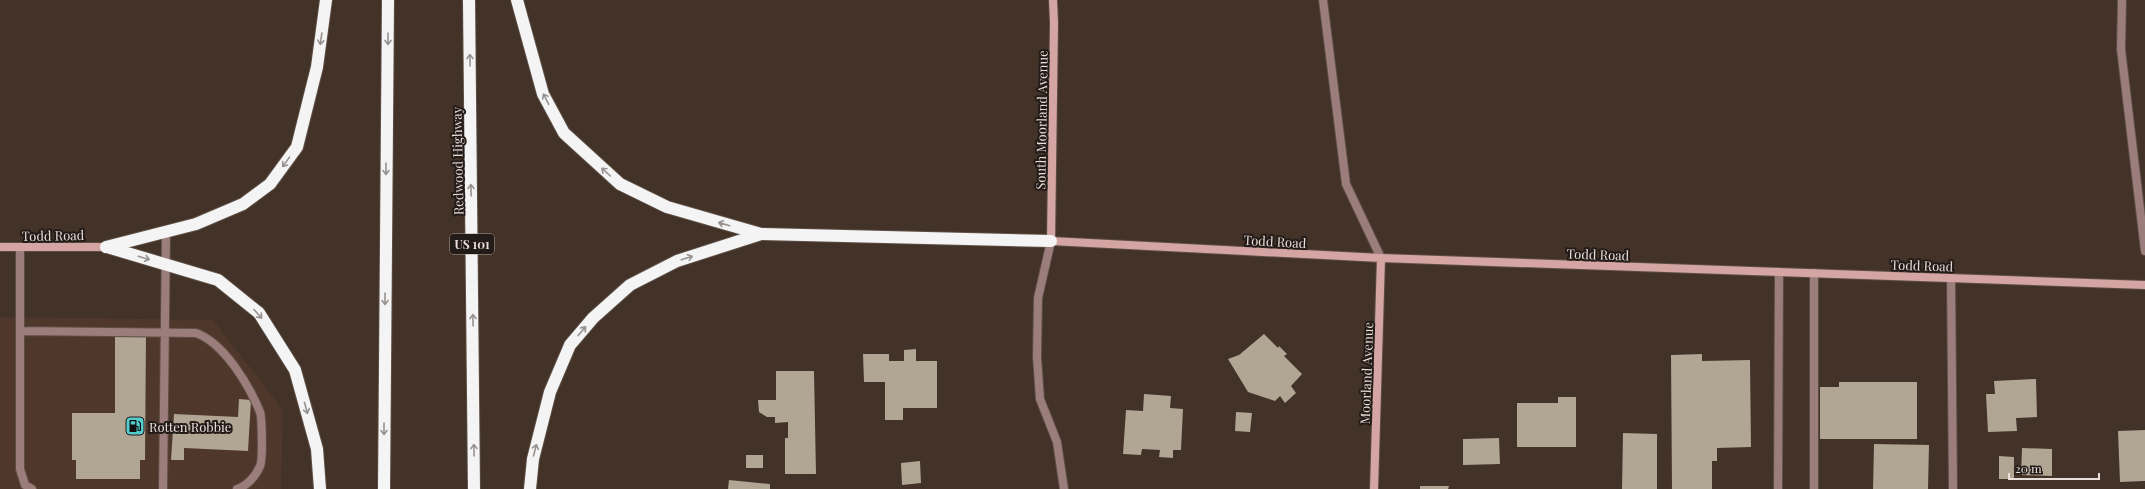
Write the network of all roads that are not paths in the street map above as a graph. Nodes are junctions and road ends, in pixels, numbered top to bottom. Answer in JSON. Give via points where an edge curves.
{"nodes":[{"id":1,"x":326,"y":0,"type":"edge"},
{"id":2,"x":388,"y":0,"type":"edge"},
{"id":3,"x":469,"y":0,"type":"edge"},
{"id":4,"x":517,"y":0,"type":"edge"},
{"id":5,"x":1053,"y":0,"type":"edge"},
{"id":6,"x":1323,"y":0,"type":"edge"},
{"id":7,"x":2122,"y":0,"type":"edge"},
{"id":8,"x":166,"y":232,"type":"junction"},
{"id":9,"x":761,"y":234,"type":"junction"},
{"id":10,"x":1051,"y":241,"type":"junction"},
{"id":11,"x":0,"y":247,"type":"edge"},
{"id":12,"x":106,"y":247,"type":"junction"},
{"id":13,"x":20,"y":248,"type":"junction"},
{"id":14,"x":2145,"y":251,"type":"edge"},
{"id":15,"x":1381,"y":258,"type":"junction"},
{"id":16,"x":166,"y":265,"type":"junction"},
{"id":17,"x":1779,"y":272,"type":"junction"},
{"id":18,"x":1814,"y":273,"type":"junction"},
{"id":19,"x":1951,"y":278,"type":"junction"},
{"id":20,"x":2145,"y":285,"type":"edge"},
{"id":21,"x":21,"y":331,"type":"junction"},
{"id":22,"x":165,"y":333,"type":"junction"},
{"id":23,"x":32,"y":489,"type":"edge"},
{"id":24,"x":162,"y":489,"type":"edge"},
{"id":25,"x":238,"y":489,"type":"edge"},
{"id":26,"x":320,"y":489,"type":"edge"},
{"id":27,"x":384,"y":489,"type":"edge"},
{"id":28,"x":474,"y":489,"type":"edge"},
{"id":29,"x":530,"y":489,"type":"edge"},
{"id":30,"x":1064,"y":489,"type":"edge"},
{"id":31,"x":1374,"y":489,"type":"edge"},
{"id":32,"x":1778,"y":489,"type":"edge"},
{"id":33,"x":1814,"y":489,"type":"edge"},
{"id":34,"x":1953,"y":489,"type":"edge"}],
"edges":[{"from":1,"to":8,"type":"highway","one_way":true,"via":[[317,67],[297,147],[270,184],[243,204],[196,224]]},
{"from":2,"to":27,"type":"highway","one_way":true},
{"from":28,"to":3,"type":"highway","name":"Redwood Highway","number":"US 101","one_way":true},
{"from":9,"to":4,"type":"highway","one_way":true,"via":[[667,208],[620,184],[564,133],[543,94]]},
{"from":5,"to":10,"type":"main road","name":"South Moorland Avenue"},
{"from":6,"to":15,"type":"lane","via":[[1346,184]]},
{"from":7,"to":14,"type":"lane","via":[[2121,50]]},
{"from":8,"to":12,"type":"highway"},
{"from":8,"to":16,"type":"lane"},
{"from":9,"to":10,"type":"highway"},
{"from":29,"to":9,"type":"highway","one_way":true,"via":[[533,459],[550,392],[570,345],[593,318],[630,285],[671,265]]},
{"from":10,"to":15,"type":"main road","name":"Todd Road"},
{"from":10,"to":30,"type":"lane","via":[[1038,298],[1037,358],[1040,399],[1057,442]]},
{"from":11,"to":13,"type":"main road","name":"Todd Road"},
{"from":12,"to":13,"type":"main road","name":"Todd Road"},
{"from":12,"to":16,"type":"highway","one_way":true},
{"from":13,"to":21,"type":"lane"},
{"from":15,"to":17,"type":"main road","name":"Todd Road"},
{"from":15,"to":31,"type":"main road","name":"Moorland Avenue"},
{"from":16,"to":22,"type":"lane"},
{"from":16,"to":26,"type":"highway","one_way":true,"via":[[218,280],[258,313],[295,370],[317,449]]},
{"from":17,"to":18,"type":"main road","name":"Todd Road"},
{"from":17,"to":32,"type":"lane"},
{"from":18,"to":19,"type":"main road","name":"Todd Road"},
{"from":18,"to":33,"type":"lane"},
{"from":19,"to":20,"type":"main road","name":"Todd Road"},
{"from":19,"to":34,"type":"lane"},
{"from":21,"to":22,"type":"lane"},
{"from":21,"to":23,"type":"lane","via":[[20,469],[25,485]]},
{"from":22,"to":24,"type":"lane"},
{"from":22,"to":25,"type":"lane","via":[[196,333],[206,337],[220,349],[244,380],[260,413],[261,466],[246,486]]}]}
